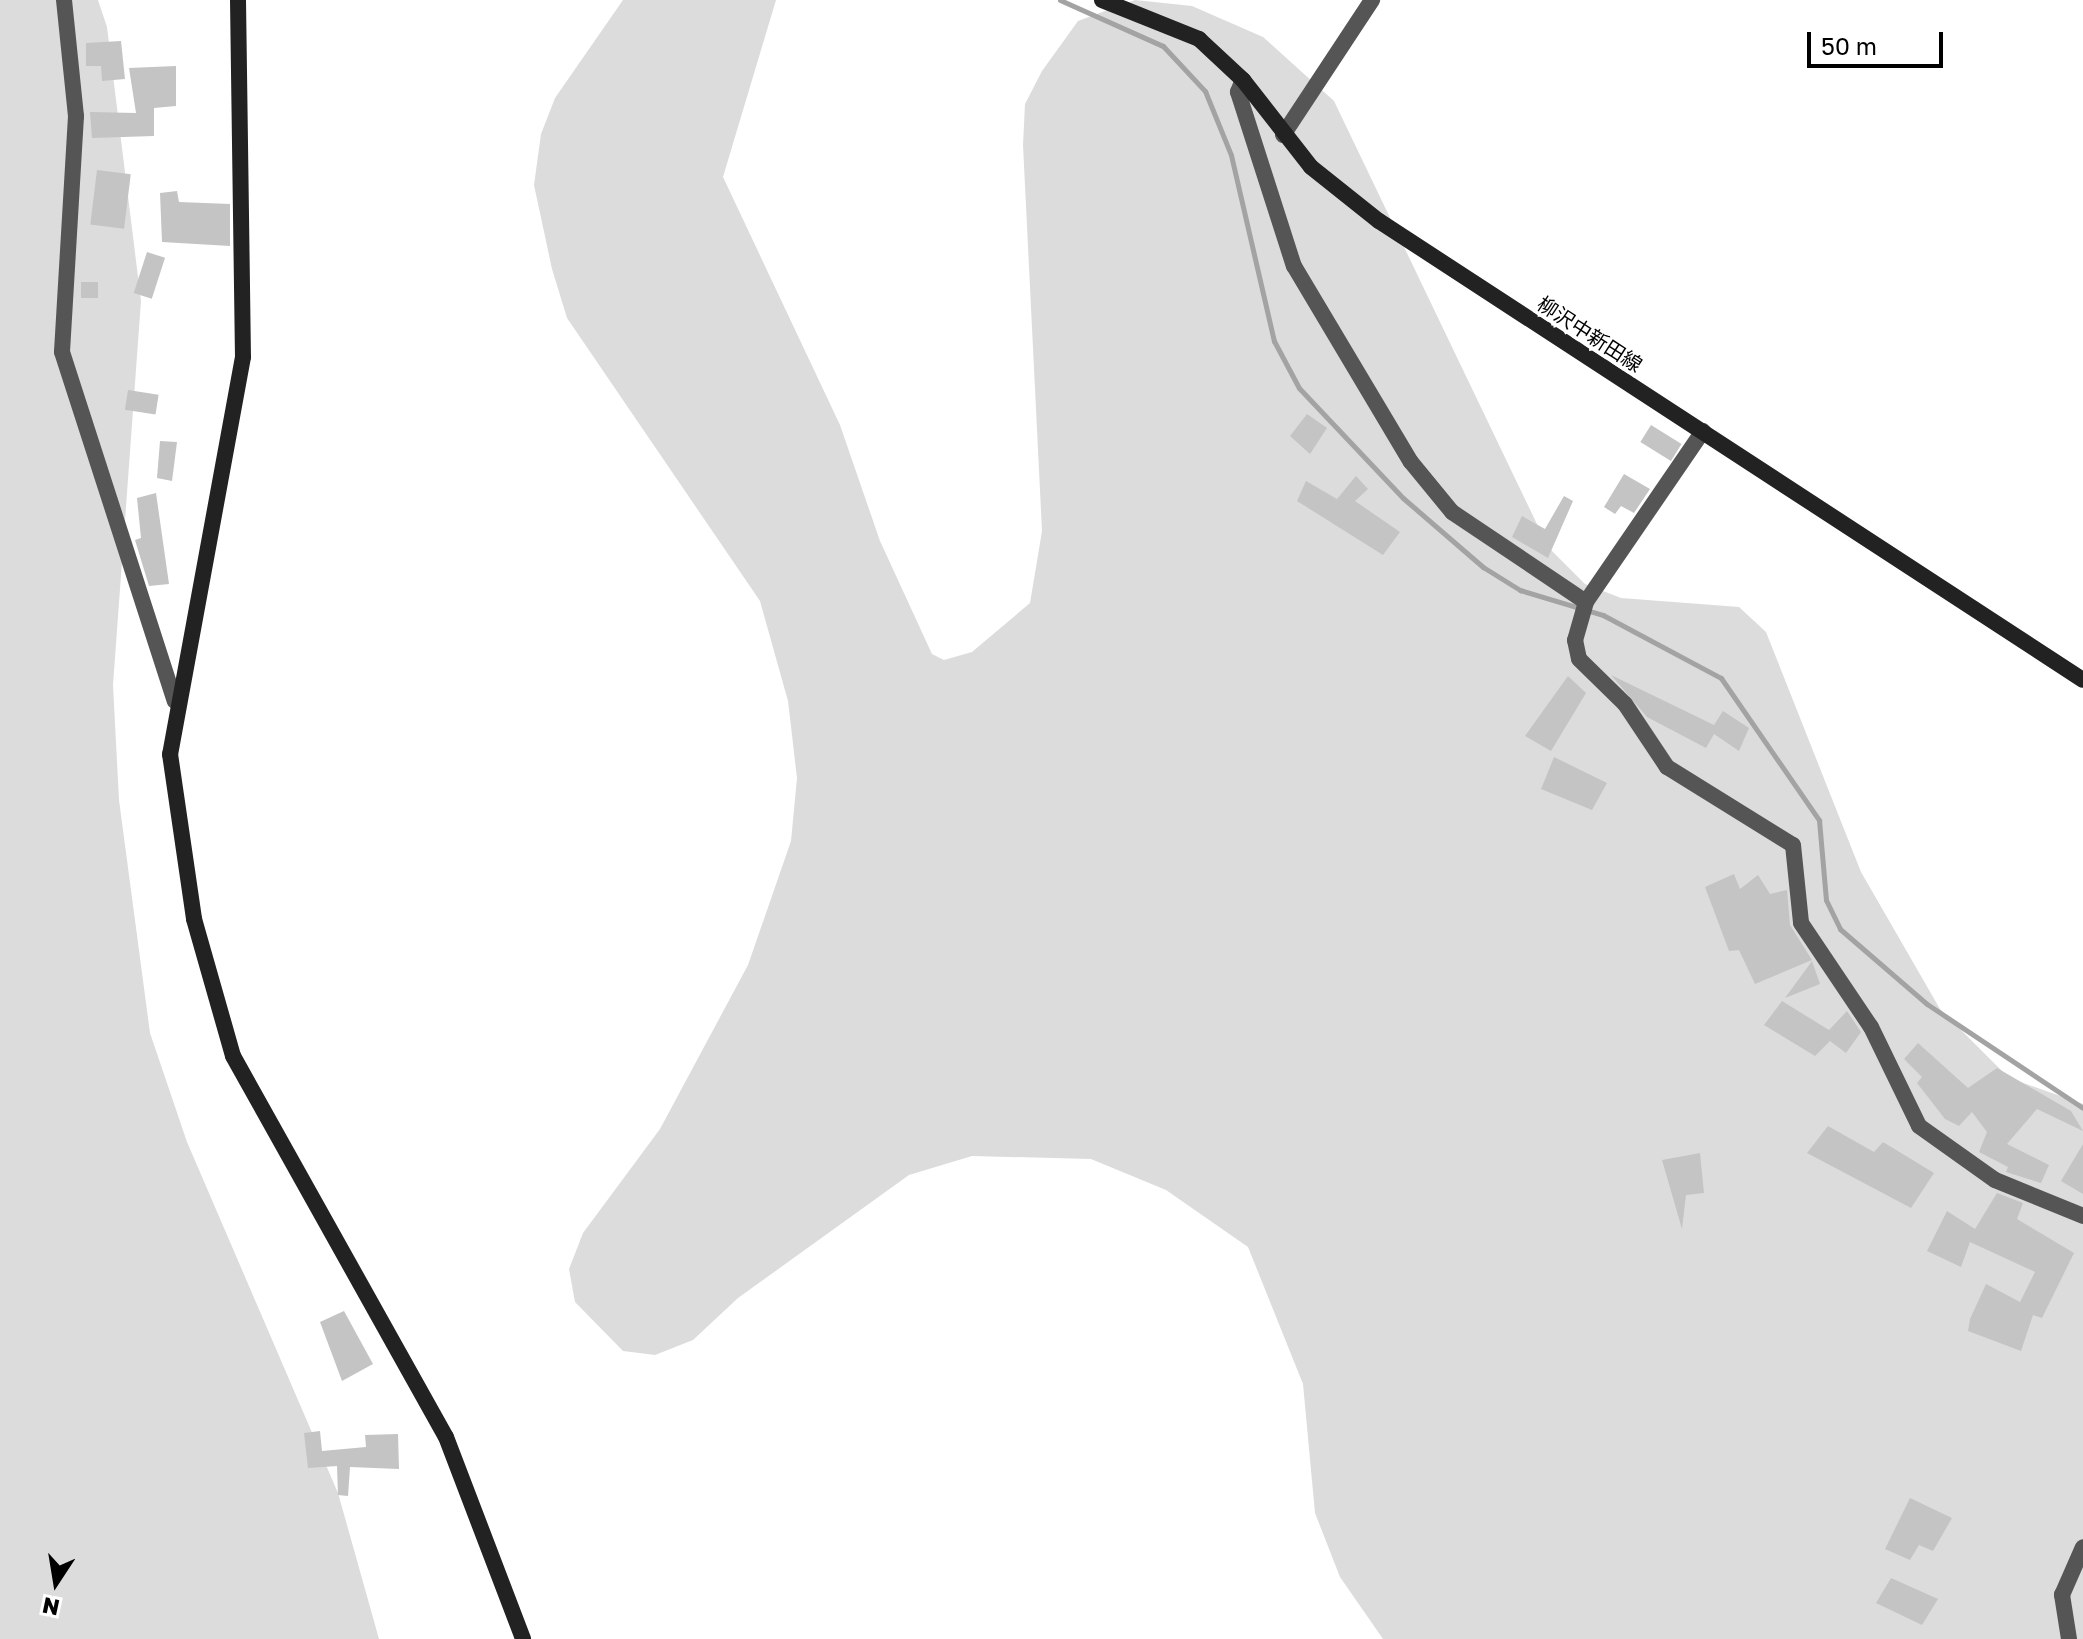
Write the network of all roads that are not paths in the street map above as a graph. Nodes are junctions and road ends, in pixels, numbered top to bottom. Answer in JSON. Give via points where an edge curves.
{"nodes":[{"id":1,"x":64,"y":0,"type":"edge"},
{"id":2,"x":238,"y":0,"type":"edge"},
{"id":3,"x":1102,"y":0,"type":"edge"},
{"id":4,"x":1372,"y":0,"type":"edge"},
{"id":5,"x":1243,"y":80,"type":"junction"},
{"id":6,"x":1283,"y":135,"type":"junction"},
{"id":7,"x":1703,"y":431,"type":"junction"},
{"id":8,"x":1586,"y":602,"type":"junction"},
{"id":9,"x":2083,"y":680,"type":"edge"},
{"id":10,"x":175,"y":701,"type":"junction"},
{"id":11,"x":2083,"y":1216,"type":"edge"},
{"id":12,"x":2083,"y":1547,"type":"edge"},
{"id":13,"x":523,"y":1639,"type":"edge"},
{"id":14,"x":2069,"y":1639,"type":"edge"}],
"edges":[{"from":1,"to":10,"type":"street","via":[[76,116],[62,352]]},
{"from":2,"to":10,"type":"street","via":[[243,357]]},
{"from":3,"to":5,"type":"street","name":"柳沢中新田線","via":[[1199,39]]},
{"from":4,"to":6,"type":"street"},
{"from":5,"to":6,"type":"street","name":"柳沢中新田線"},
{"from":5,"to":8,"type":"street","via":[[1238,92],[1294,266],[1411,462],[1452,512]]},
{"from":6,"to":7,"type":"street","name":"柳沢中新田線","via":[[1311,167],[1379,221]]},
{"from":7,"to":8,"type":"street"},
{"from":7,"to":9,"type":"street","name":"柳沢中新田線"},
{"from":8,"to":11,"type":"street","via":[[1575,640],[1579,659],[1639,721],[1667,767],[1793,845],[1801,923],[1871,1027],[1919,1126],[1995,1180]]},
{"from":10,"to":13,"type":"street","via":[[170,754],[180,831],[210,992],[229,1044],[446,1437]]},
{"from":12,"to":14,"type":"street","via":[[2062,1595]]}]}
